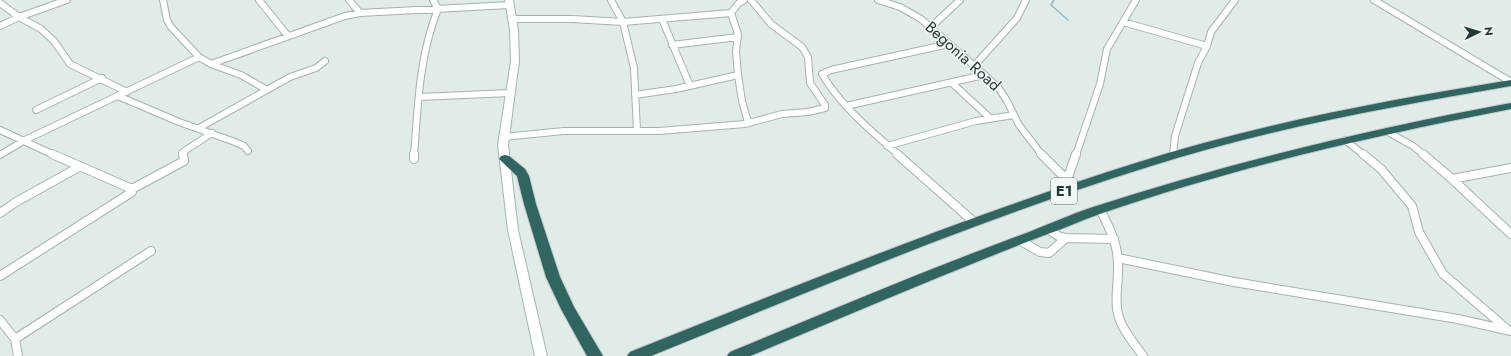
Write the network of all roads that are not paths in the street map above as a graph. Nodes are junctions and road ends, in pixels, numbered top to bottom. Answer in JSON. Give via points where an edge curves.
{"nodes":[{"id":1,"x":67,"y":0,"type":"edge"},
{"id":2,"x":163,"y":0,"type":"edge"},
{"id":3,"x":258,"y":0,"type":"edge"},
{"id":4,"x":349,"y":0,"type":"edge"},
{"id":5,"x":433,"y":0,"type":"edge"},
{"id":6,"x":611,"y":0,"type":"edge"},
{"id":7,"x":744,"y":0,"type":"edge"},
{"id":8,"x":751,"y":0,"type":"edge"},
{"id":9,"x":878,"y":0,"type":"edge"},
{"id":10,"x":960,"y":0,"type":"edge"},
{"id":11,"x":1026,"y":0,"type":"edge"},
{"id":12,"x":1136,"y":0,"type":"edge"},
{"id":13,"x":1235,"y":0,"type":"edge"},
{"id":14,"x":1374,"y":0,"type":"edge"},
{"id":15,"x":509,"y":2,"type":"edge"},
{"id":16,"x":0,"y":3,"type":"edge"},
{"id":17,"x":438,"y":9,"type":"junction"},
{"id":18,"x":360,"y":13,"type":"junction"},
{"id":19,"x":731,"y":13,"type":"junction"},
{"id":20,"x":19,"y":17,"type":"junction"},
{"id":21,"x":513,"y":19,"type":"junction"},
{"id":22,"x":662,"y":19,"type":"junction"},
{"id":23,"x":623,"y":22,"type":"junction"},
{"id":24,"x":1123,"y":22,"type":"junction"},
{"id":25,"x":0,"y":26,"type":"edge"},
{"id":26,"x":932,"y":27,"type":"junction"},
{"id":27,"x":288,"y":36,"type":"junction"},
{"id":28,"x":738,"y":37,"type":"junction"},
{"id":29,"x":949,"y":44,"type":"junction"},
{"id":30,"x":672,"y":45,"type":"junction"},
{"id":31,"x":1207,"y":46,"type":"junction"},
{"id":32,"x":199,"y":57,"type":"junction"},
{"id":33,"x":325,"y":60,"type":"dead end"},
{"id":34,"x":211,"y":64,"type":"junction"},
{"id":35,"x":975,"y":65,"type":"junction"},
{"id":36,"x":984,"y":74,"type":"junction"},
{"id":37,"x":738,"y":75,"type":"junction"},
{"id":38,"x":102,"y":78,"type":"junction"},
{"id":39,"x":952,"y":82,"type":"junction"},
{"id":40,"x":1511,"y":82,"type":"edge"},
{"id":41,"x":690,"y":86,"type":"junction"},
{"id":42,"x":267,"y":90,"type":"junction"},
{"id":43,"x":127,"y":92,"type":"junction"},
{"id":44,"x":510,"y":93,"type":"junction"},
{"id":45,"x":118,"y":96,"type":"junction"},
{"id":46,"x":635,"y":96,"type":"junction"},
{"id":47,"x":419,"y":97,"type":"junction"},
{"id":48,"x":846,"y":106,"type":"junction"},
{"id":49,"x":1511,"y":106,"type":"edge"},
{"id":50,"x":36,"y":110,"type":"dead end"},
{"id":51,"x":1014,"y":115,"type":"junction"},
{"id":52,"x":990,"y":118,"type":"junction"},
{"id":53,"x":748,"y":122,"type":"junction"},
{"id":54,"x":199,"y":128,"type":"junction"},
{"id":55,"x":0,"y":130,"type":"edge"},
{"id":56,"x":637,"y":131,"type":"junction"},
{"id":57,"x":1388,"y":132,"type":"junction"},
{"id":58,"x":212,"y":133,"type":"junction"},
{"id":59,"x":504,"y":137,"type":"junction"},
{"id":60,"x":25,"y":140,"type":"junction"},
{"id":61,"x":1345,"y":140,"type":"junction"},
{"id":62,"x":887,"y":146,"type":"junction"},
{"id":63,"x":248,"y":151,"type":"dead end"},
{"id":64,"x":0,"y":155,"type":"edge"},
{"id":65,"x":1173,"y":155,"type":"junction"},
{"id":66,"x":414,"y":159,"type":"dead end"},
{"id":67,"x":505,"y":159,"type":"junction"},
{"id":68,"x":79,"y":167,"type":"junction"},
{"id":69,"x":1511,"y":168,"type":"edge"},
{"id":70,"x":1452,"y":179,"type":"junction"},
{"id":71,"x":1072,"y":183,"type":"junction"},
{"id":72,"x":132,"y":190,"type":"junction"},
{"id":73,"x":1100,"y":209,"type":"junction"},
{"id":74,"x":0,"y":214,"type":"edge"},
{"id":75,"x":974,"y":222,"type":"junction"},
{"id":76,"x":1048,"y":230,"type":"junction"},
{"id":77,"x":1511,"y":234,"type":"edge"},
{"id":78,"x":1066,"y":238,"type":"junction"},
{"id":79,"x":1114,"y":239,"type":"junction"},
{"id":80,"x":1019,"y":240,"type":"junction"},
{"id":81,"x":151,"y":251,"type":"dead end"},
{"id":82,"x":1118,"y":258,"type":"junction"},
{"id":83,"x":0,"y":276,"type":"edge"},
{"id":84,"x":0,"y":320,"type":"edge"},
{"id":85,"x":1510,"y":331,"type":"edge"},
{"id":86,"x":15,"y":339,"type":"junction"},
{"id":87,"x":18,"y":356,"type":"edge"},
{"id":88,"x":541,"y":356,"type":"edge"},
{"id":89,"x":595,"y":356,"type":"edge"},
{"id":90,"x":635,"y":356,"type":"edge"},
{"id":91,"x":735,"y":356,"type":"edge"},
{"id":92,"x":1143,"y":356,"type":"edge"}],
"edges":[{"from":1,"to":20,"type":"street"},
{"from":2,"to":32,"type":"street","via":[[171,27]]},
{"from":3,"to":27,"type":"street"},
{"from":4,"to":18,"type":"street"},
{"from":5,"to":17,"type":"street"},
{"from":6,"to":23,"type":"street"},
{"from":7,"to":19,"type":"street"},
{"from":8,"to":53,"type":"street","via":[[771,24],[802,47],[808,57],[810,83],[825,108]]},
{"from":9,"to":26,"type":"street","name":"Begonia Road","via":[[907,10]]},
{"from":10,"to":26,"type":"street"},
{"from":11,"to":35,"type":"street","via":[[1017,20]]},
{"from":12,"to":24,"type":"street"},
{"from":13,"to":31,"type":"street","via":[[1211,32]]},
{"from":14,"to":40,"type":"street"},
{"from":15,"to":17,"type":"street"},
{"from":15,"to":21,"type":"main road"},
{"from":16,"to":20,"type":"street"},
{"from":17,"to":18,"type":"street"},
{"from":17,"to":47,"type":"street","via":[[424,55]]},
{"from":18,"to":27,"type":"street","via":[[327,21]]},
{"from":19,"to":22,"type":"street"},
{"from":19,"to":28,"type":"street"},
{"from":20,"to":25,"type":"street"},
{"from":20,"to":38,"type":"street","via":[[36,26],[54,41],[70,64]]},
{"from":21,"to":23,"type":"street"},
{"from":21,"to":44,"type":"main road","via":[[516,61]]},
{"from":22,"to":23,"type":"street"},
{"from":22,"to":30,"type":"street"},
{"from":23,"to":46,"type":"street","via":[[634,68]]},
{"from":24,"to":31,"type":"street"},
{"from":24,"to":71,"type":"street","via":[[1107,49],[1100,84]]},
{"from":26,"to":29,"type":"street","name":"Begonia Road"},
{"from":27,"to":34,"type":"street"},
{"from":28,"to":30,"type":"street"},
{"from":28,"to":37,"type":"street"},
{"from":29,"to":35,"type":"street","name":"Begonia Road"},
{"from":29,"to":48,"type":"street","via":[[822,73]]},
{"from":30,"to":41,"type":"street"},
{"from":31,"to":65,"type":"street","via":[[1198,63],[1184,105]]},
{"from":32,"to":34,"type":"street"},
{"from":32,"to":43,"type":"street"},
{"from":33,"to":42,"type":"street","via":[[316,68],[290,77]]},
{"from":34,"to":42,"type":"street","via":[[241,75]]},
{"from":35,"to":36,"type":"street","name":"Begonia Road"},
{"from":36,"to":39,"type":"street"},
{"from":36,"to":51,"type":"street","name":"Begonia Road","via":[[1004,93]]},
{"from":37,"to":41,"type":"street"},
{"from":37,"to":53,"type":"street"},
{"from":38,"to":43,"type":"street"},
{"from":38,"to":50,"type":"street"},
{"from":39,"to":48,"type":"street"},
{"from":39,"to":52,"type":"street"},
{"from":40,"to":65,"type":"highway","number":"E1","via":[[1308,122]]},
{"from":41,"to":46,"type":"street"},
{"from":42,"to":54,"type":"street"},
{"from":43,"to":45,"type":"street"},
{"from":44,"to":47,"type":"street"},
{"from":44,"to":59,"type":"main road"},
{"from":45,"to":54,"type":"street"},
{"from":45,"to":60,"type":"street"},
{"from":46,"to":56,"type":"street"},
{"from":47,"to":66,"type":"street"},
{"from":48,"to":62,"type":"street"},
{"from":49,"to":57,"type":"highway","number":"E1"},
{"from":51,"to":52,"type":"street"},
{"from":51,"to":71,"type":"street","name":"Begonia Road","via":[[1029,142]]},
{"from":52,"to":62,"type":"street"},
{"from":53,"to":56,"type":"street"},
{"from":54,"to":58,"type":"street"},
{"from":55,"to":60,"type":"street"},
{"from":56,"to":59,"type":"street","via":[[564,131]]},
{"from":57,"to":61,"type":"highway","number":"E1"},
{"from":57,"to":70,"type":"street","via":[[1413,146]]},
{"from":58,"to":63,"type":"street","via":[[244,146]]},
{"from":58,"to":72,"type":"street","via":[[183,152],[184,161]]},
{"from":59,"to":67,"type":"main road"},
{"from":60,"to":64,"type":"street"},
{"from":60,"to":68,"type":"street"},
{"from":61,"to":73,"type":"highway","number":"E1","via":[[1167,188]]},
{"from":61,"to":85,"type":"street","via":[[1381,169],[1412,206],[1419,232],[1444,274]]},
{"from":62,"to":75,"type":"street"},
{"from":65,"to":71,"type":"highway","number":"E1"},
{"from":67,"to":88,"type":"main road","via":[[514,230]]},
{"from":67,"to":89,"type":"highway","via":[[523,176],[553,277]]},
{"from":68,"to":72,"type":"street"},
{"from":68,"to":74,"type":"street","via":[[16,202]]},
{"from":69,"to":70,"type":"street"},
{"from":70,"to":77,"type":"street"},
{"from":71,"to":75,"type":"highway","number":"E1"},
{"from":72,"to":83,"type":"street","via":[[127,196]]},
{"from":73,"to":76,"type":"highway","number":"E1"},
{"from":73,"to":79,"type":"street"},
{"from":75,"to":90,"type":"highway","number":"E1"},
{"from":76,"to":78,"type":"street"},
{"from":76,"to":80,"type":"highway","number":"E1"},
{"from":78,"to":79,"type":"street"},
{"from":78,"to":80,"type":"street","via":[[1049,253],[1040,252]]},
{"from":79,"to":82,"type":"street"},
{"from":80,"to":91,"type":"highway","number":"E1"},
{"from":81,"to":86,"type":"street"},
{"from":82,"to":85,"type":"street","via":[[1234,282],[1458,319]]},
{"from":82,"to":92,"type":"street","via":[[1118,312]]},
{"from":84,"to":86,"type":"street"},
{"from":86,"to":87,"type":"street"}]}
